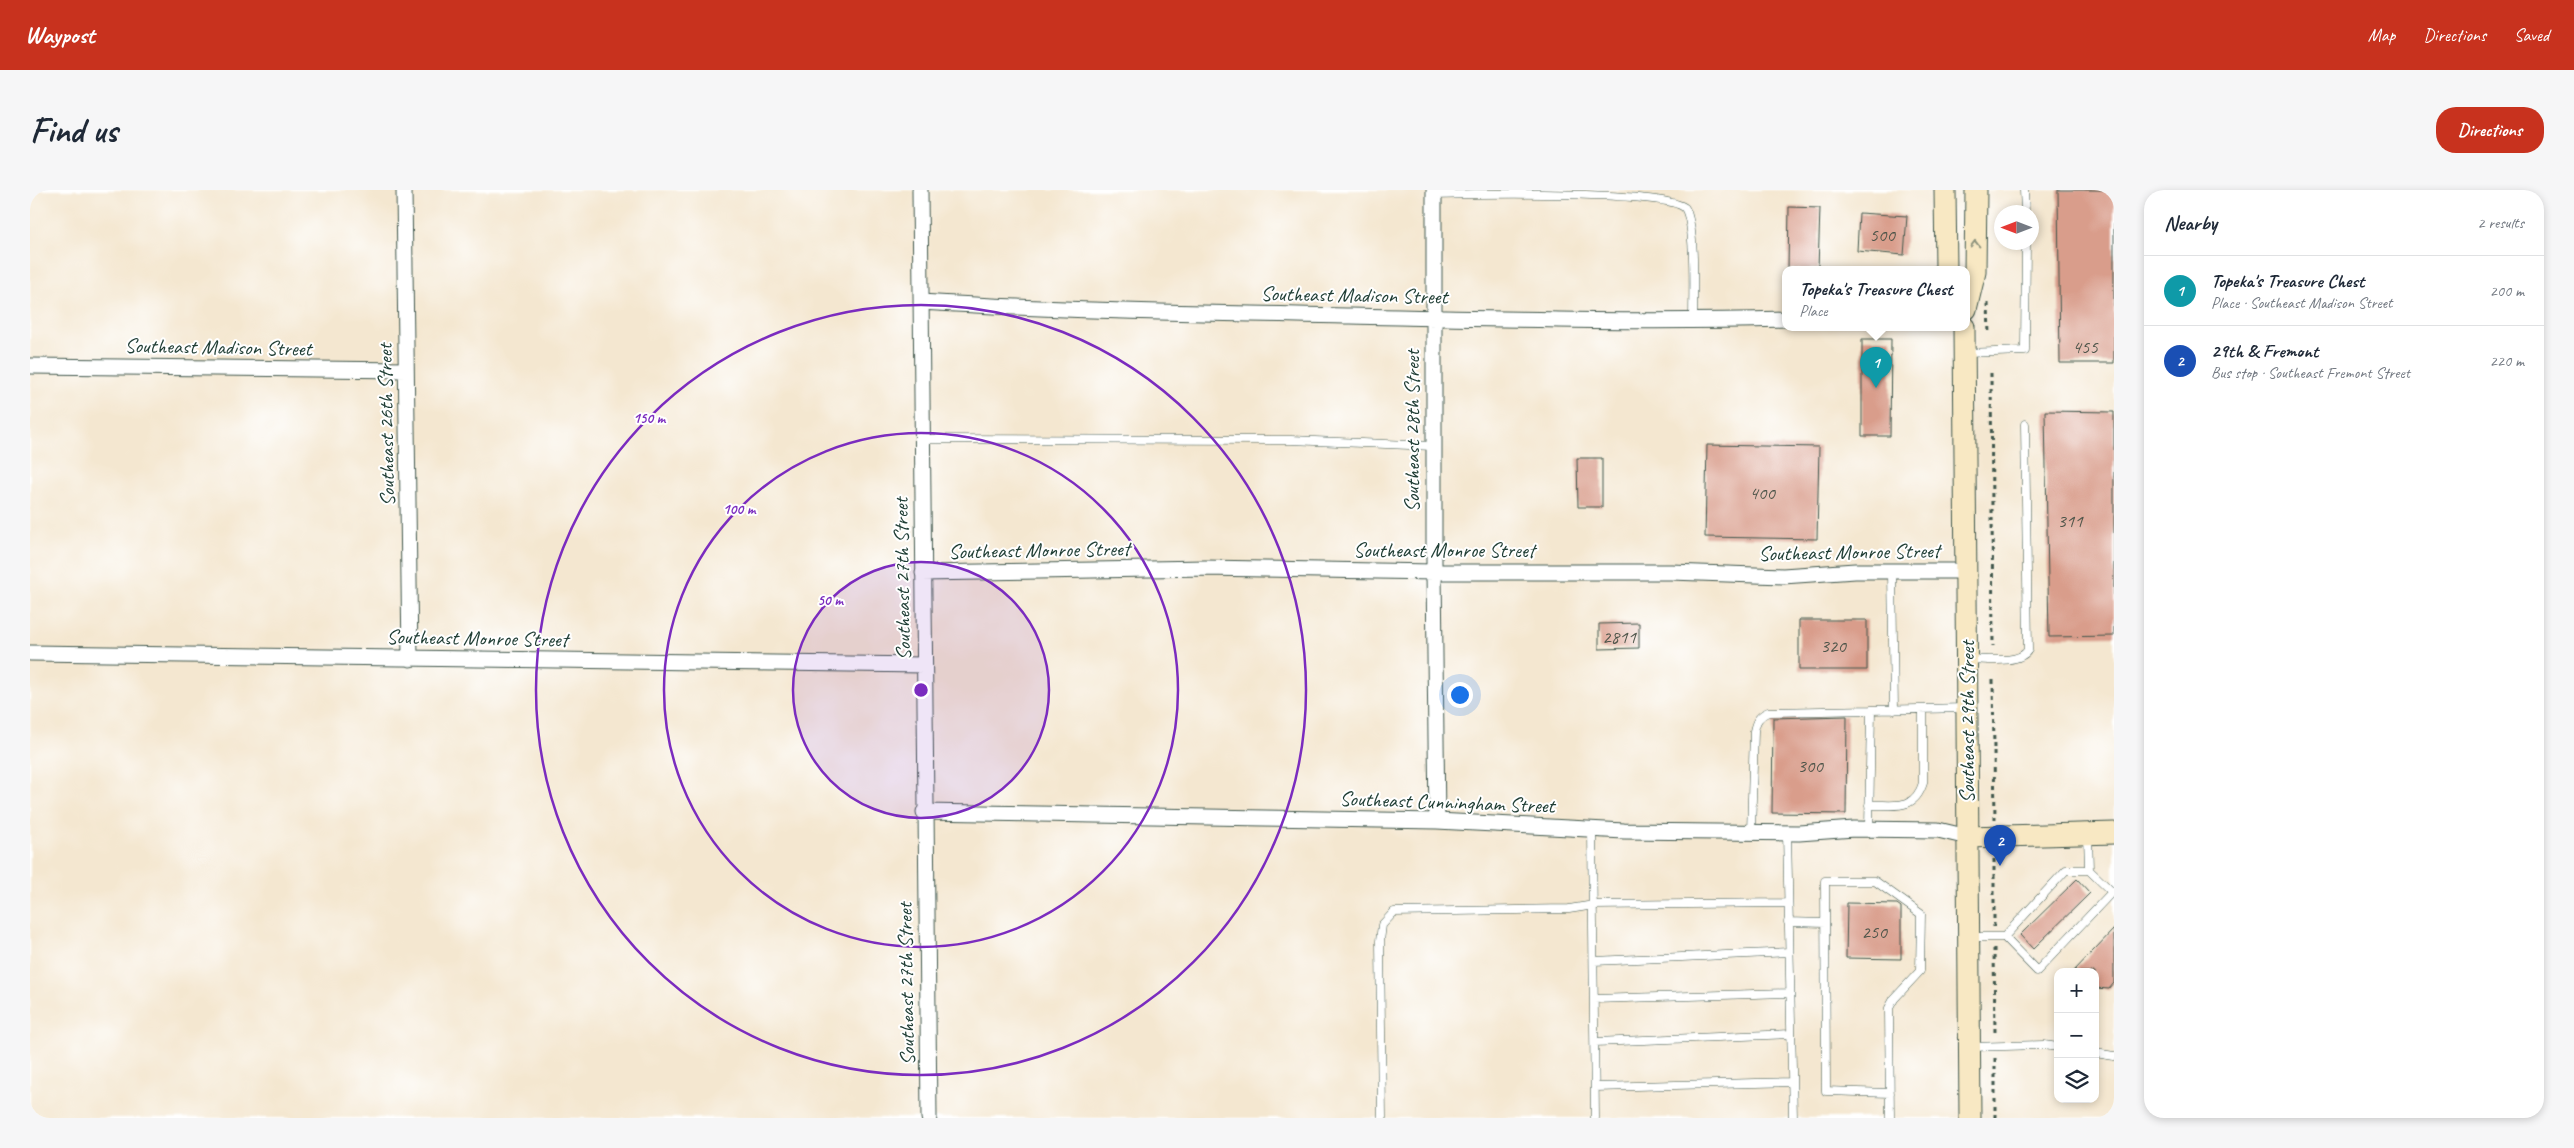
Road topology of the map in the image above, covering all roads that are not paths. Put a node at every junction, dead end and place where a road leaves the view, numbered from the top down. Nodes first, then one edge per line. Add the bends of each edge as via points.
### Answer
1 (404, 190) edge
2 (920, 190) edge
3 (1945, 190) edge
4 (1976, 190) edge
5 (2024, 190) edge
6 (1434, 193) edge
7 (2025, 205) edge
8 (2026, 250) edge
9 (1946, 266) edge
10 (1970, 293) edge
11 (921, 302) junction
12 (1433, 318) junction
13 (1782, 319) edge
14 (1693, 321) junction
15 (1964, 331) edge
16 (1964, 353) junction
17 (30, 366) edge
18 (406, 370) junction
19 (2025, 424) dead end
20 (922, 439) junction
21 (1433, 446) junction
22 (1892, 571) junction
23 (1965, 571) junction
24 (1434, 572) junction
25 (923, 573) junction
26 (30, 653) edge
27 (410, 659) junction
28 (1966, 659) junction
29 (924, 665) junction
30 (1966, 708) junction
31 (1922, 709) junction
32 (1871, 710) junction
33 (1894, 710) junction
34 (1869, 805) junction
35 (924, 812) junction
36 (1437, 821) junction
37 (1869, 829) junction
38 (1592, 830) junction
39 (1751, 832) junction
40 (1787, 833) junction
41 (2088, 833) junction
42 (2114, 833) edge
43 (1968, 837) junction
44 (2089, 870) junction
45 (1788, 903) junction
46 (1594, 905) junction
47 (1788, 922) junction
48 (1825, 923) junction
49 (1969, 937) junction
50 (2004, 937) junction
51 (1789, 952) junction
52 (1594, 961) junction
53 (1790, 993) junction
54 (1594, 999) junction
55 (1791, 1034) junction
56 (1595, 1042) junction
57 (1970, 1047) junction
58 (2054, 1047) edge
59 (2099, 1054) edge
60 (2114, 1056) edge
61 (1792, 1082) junction
62 (1595, 1087) junction
63 (1890, 1093) junction
64 (929, 1118) edge
65 (1382, 1118) edge
66 (1595, 1118) edge
67 (1793, 1118) edge
68 (1890, 1118) edge
69 (1970, 1118) edge

1 - 18 street, Southeast 26th Street
2 - 11 street, Southeast 27th Street
3 - 9 main road
10 -> 4 main road via 1975,272
5 - 7 lane
6 - 12 street, Southeast 28th Street
6 - 14 lane via 1595,192 1646,195 1680,204 1685,209 1691,236
8 - 16 lane via 2025,351
11 - 12 street, Southeast Madison Street via 1038,310
11 - 20 street, Southeast 27th Street
12 - 14 street, Southeast Madison Street
12 - 21 street, Southeast 28th Street
13 - 14 street, Southeast Madison Street
15 - 16 main road, Southeast 29th Street
16 - 23 main road, Southeast 29th Street
17 - 18 street, Southeast Madison Street
18 - 27 street, Southeast 26th Street
19 - 28 lane via 2028,650 2017,658
20 - 21 lane via 1292,440
20 - 25 street, Southeast 27th Street
21 - 24 street, Southeast 28th Street
22 - 23 street, Southeast Monroe Street
22 - 24 street, Southeast Monroe Street via 1783,576 1671,572
22 - 33 lane
23 - 28 main road, Southeast 29th Street
24 - 25 street, Southeast Monroe Street via 1205,568
24 - 36 street, Southeast 28th Street
25 - 29 street, Southeast 27th Street
26 - 27 street, Southeast Monroe Street
27 - 29 street, Southeast Monroe Street
28 - 30 main road, Southeast 29th Street
29 - 35 street, Southeast 27th Street
30 - 31 lane
30 - 43 main road, Southeast 29th Street
31 - 33 lane
31 - 34 lane via 1923,783 1919,795 1906,804
32 - 33 lane
32 - 34 lane
32 - 39 lane via 1768,712 1760,716 1754,731
34 - 37 lane
35 - 36 street, Southeast Cunningham Street
35 - 64 street, Southeast 27th Street
36 - 38 street, Southeast Cunningham Street
37 - 40 street, Southeast Cunningham Street
37 - 43 street, Southeast Cunningham Street via 1938,830
38 - 39 street, Southeast Cunningham Street
38 - 46 lane
39 - 40 street, Southeast Cunningham Street
40 - 45 lane
41 - 42 main road
41 - 43 main road
41 - 44 lane
43 - 49 main road, Southeast 29th Street
44 - 50 lane via 2066,870
44 - 50 lane via 2112,892 2037,971
45 - 46 lane
45 - 47 lane
46 - 52 lane
46 - 65 lane via 1569,909 1394,912 1382,925 1380,941
47 - 48 lane
47 - 51 lane
48 - 63 lane via 1826,1091
48 - 63 lane via 1825,880 1875,881 1921,914 1920,971 1889,1008
49 - 50 lane
49 - 57 main road, Southeast 29th Street
51 - 52 lane
51 - 53 lane
52 - 54 lane
53 - 54 lane
53 - 55 lane
54 - 56 lane
55 - 56 lane
55 - 61 lane
56 - 62 lane
57 - 58 lane
57 - 69 main road, Southeast 29th Street
59 - 60 lane
61 - 62 lane
61 - 67 lane
62 - 66 lane
63 - 68 lane

